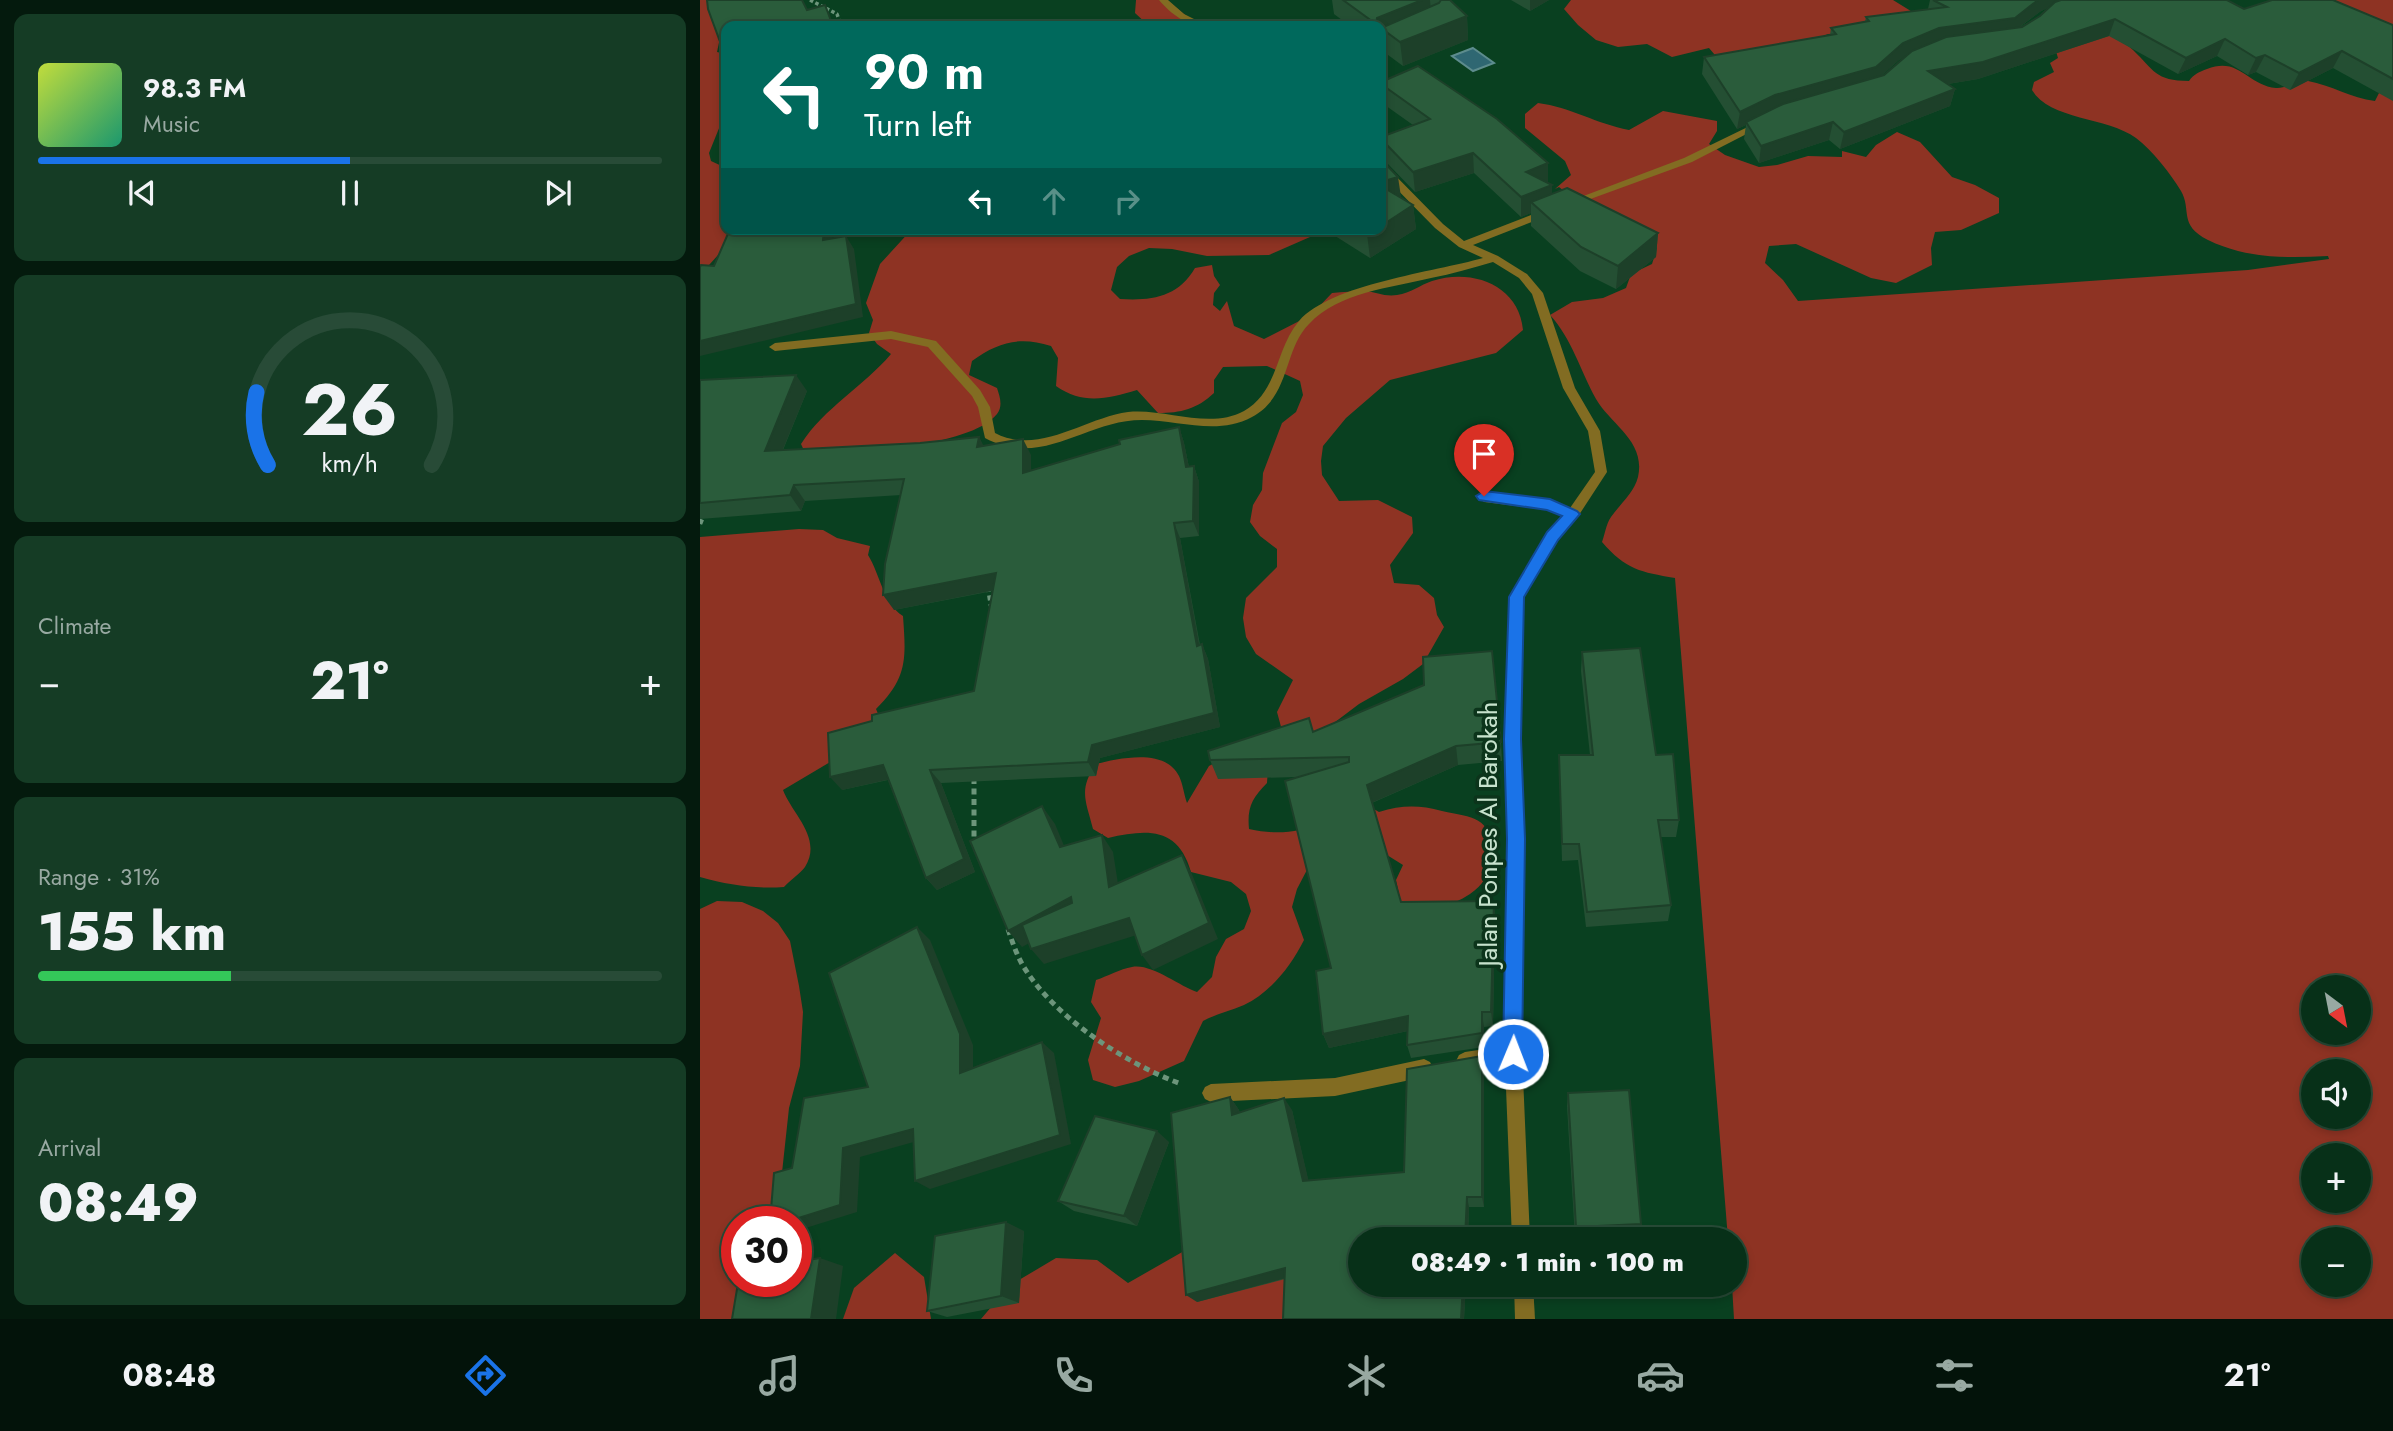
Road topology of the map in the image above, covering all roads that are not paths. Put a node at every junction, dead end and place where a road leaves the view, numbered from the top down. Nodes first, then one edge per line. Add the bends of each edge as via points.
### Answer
1 (1163, 0) edge
2 (1193, 21) edge
3 (1776, 117) edge
4 (1386, 172) edge
5 (1464, 245) junction
6 (1494, 258) junction
7 (775, 347) dead end
8 (1484, 496) dead end
9 (1572, 514) junction
10 (1513, 1054) junction
11 (1211, 1093) road end
12 (1520, 1227) edge
13 (1524, 1297) edge
14 (1525, 1319) edge

1 - 2 street
3 - 5 street via 1688,160
4 - 5 street, Jalan Ponpes Al Barokah
5 - 6 street, Jalan Ponpes Al Barokah
6 - 7 street via 1361,290 1337,301 1294,335 1282,370 1257,408 1214,423 1161,415 1128,416 1056,439 1011,446 989,435 984,407 976,393 932,344 891,335
6 - 9 street, Jalan Ponpes Al Barokah via 1523,276 1537,293 1569,388 1594,431 1601,472
8 - 9 street via 1550,505
9 - 10 street, Jalan Ponpes Al Barokah via 1552,536 1517,597
10 - 11 street via 1335,1087
10 - 12 street, Jalan Ponpes Al Barokah
13 - 14 street

